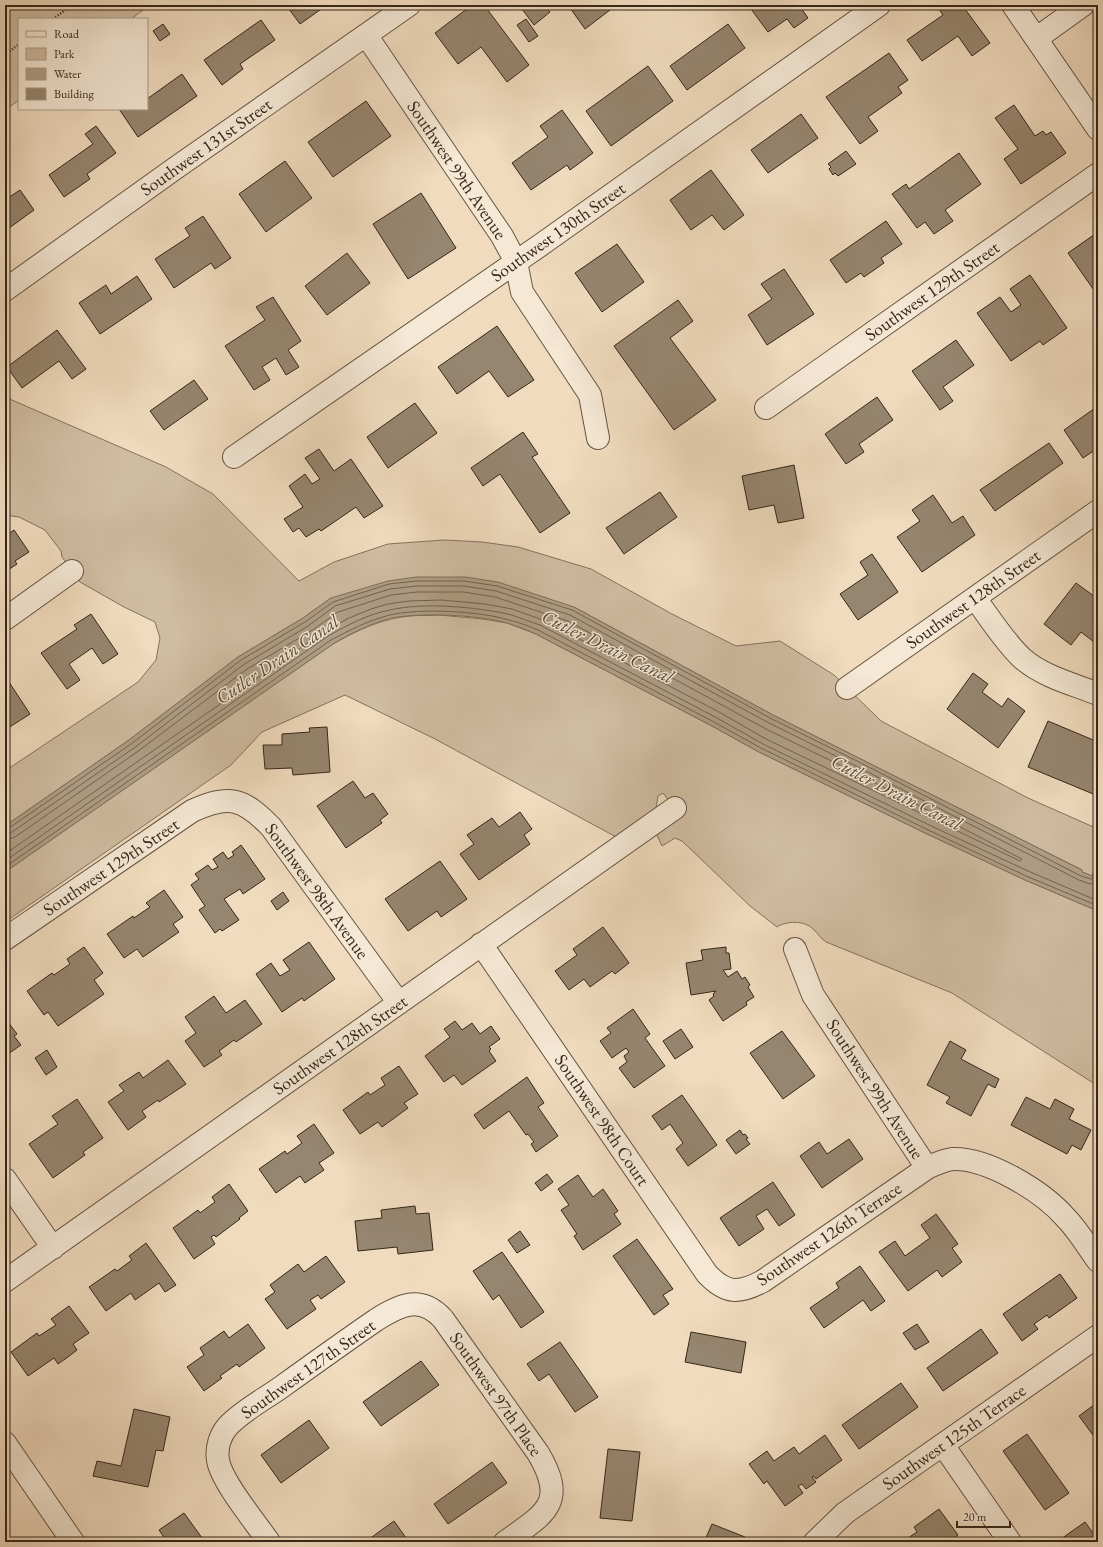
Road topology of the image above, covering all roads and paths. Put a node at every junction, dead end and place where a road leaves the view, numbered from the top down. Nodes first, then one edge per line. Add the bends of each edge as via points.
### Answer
1 (72, 5) edge
2 (409, 5) edge
3 (879, 5) edge
4 (1013, 5) edge
5 (1083, 5) edge
6 (54, 18) edge
7 (366, 35) junction
8 (1037, 38) junction
9 (18, 45) edge
10 (5, 56) edge
11 (1098, 129) edge
12 (1098, 174) edge
13 (516, 262) junction
14 (5, 290) edge
15 (766, 408) dead end
16 (598, 438) dead end
17 (234, 457) dead end
18 (1098, 511) edge
19 (72, 571) dead end
20 (975, 598) junction
21 (5, 619) edge
22 (847, 688) dead end
23 (1098, 694) edge
24 (219, 801) joint
25 (675, 808) dead end
26 (5, 939) edge
27 (481, 944) junction
28 (795, 949) dead end
29 (399, 1003) junction
30 (927, 1168) junction
31 (5, 1179) edge
32 (53, 1248) junction
33 (1098, 1261) edge
34 (5, 1281) edge
35 (729, 1289) joint
36 (422, 1304) joint
37 (1098, 1336) edge
38 (5, 1443) edge
39 (943, 1445) junction
40 (73, 1542) edge
41 (269, 1542) edge
42 (505, 1542) edge
43 (815, 1542) edge
44 (1010, 1542) edge

1 - 6 path
2 - 7 street, Southwest 131st Street
3 - 13 street, Southwest 130th Street
4 - 8 street
5 - 8 street
7 - 13 street, Southwest 99th Avenue via 494,223
7 - 14 street, Southwest 131st Street
8 - 11 street
9 - 10 path
12 - 15 street, Southwest 129th Street
13 - 16 street, Southwest 99th Avenue via 522,292 590,395
13 - 17 street, Southwest 130th Street
18 - 20 street, Southwest 128th Street
19 - 21 street
20 - 22 street, Southwest 128th Street
20 - 23 street via 1021,658 1055,678
24 - 26 street, Southwest 129th Street via 192,811
24 - 29 street, Southwest 98th Avenue via 248,806 271,827
25 - 27 street, Southwest 128th Street
27 - 29 street, Southwest 128th Street
27 - 35 street, Southwest 98th Court via 707,1274
28 - 30 street, Southwest 99th Avenue via 812,995
29 - 32 street, Southwest 128th Street
30 - 33 street, Southwest 99th Avenue via 951,1159 966,1161 992,1169 1026,1185 1065,1216
30 - 35 street, Southwest 126th Terrace via 763,1281 743,1290
31 - 32 street
32 - 34 street, Southwest 128th Street
36 - 41 street, Southwest 127th Street via 387,1313 250,1409 224,1432 217,1458 220,1467 226,1480
36 - 42 street, Southwest 97th Place via 443,1319 538,1453 551,1479 552,1496 541,1516
37 - 39 street, Southwest 125th Terrace
38 - 40 street
39 - 43 street, Southwest 125th Terrace via 845,1513
39 - 44 street

